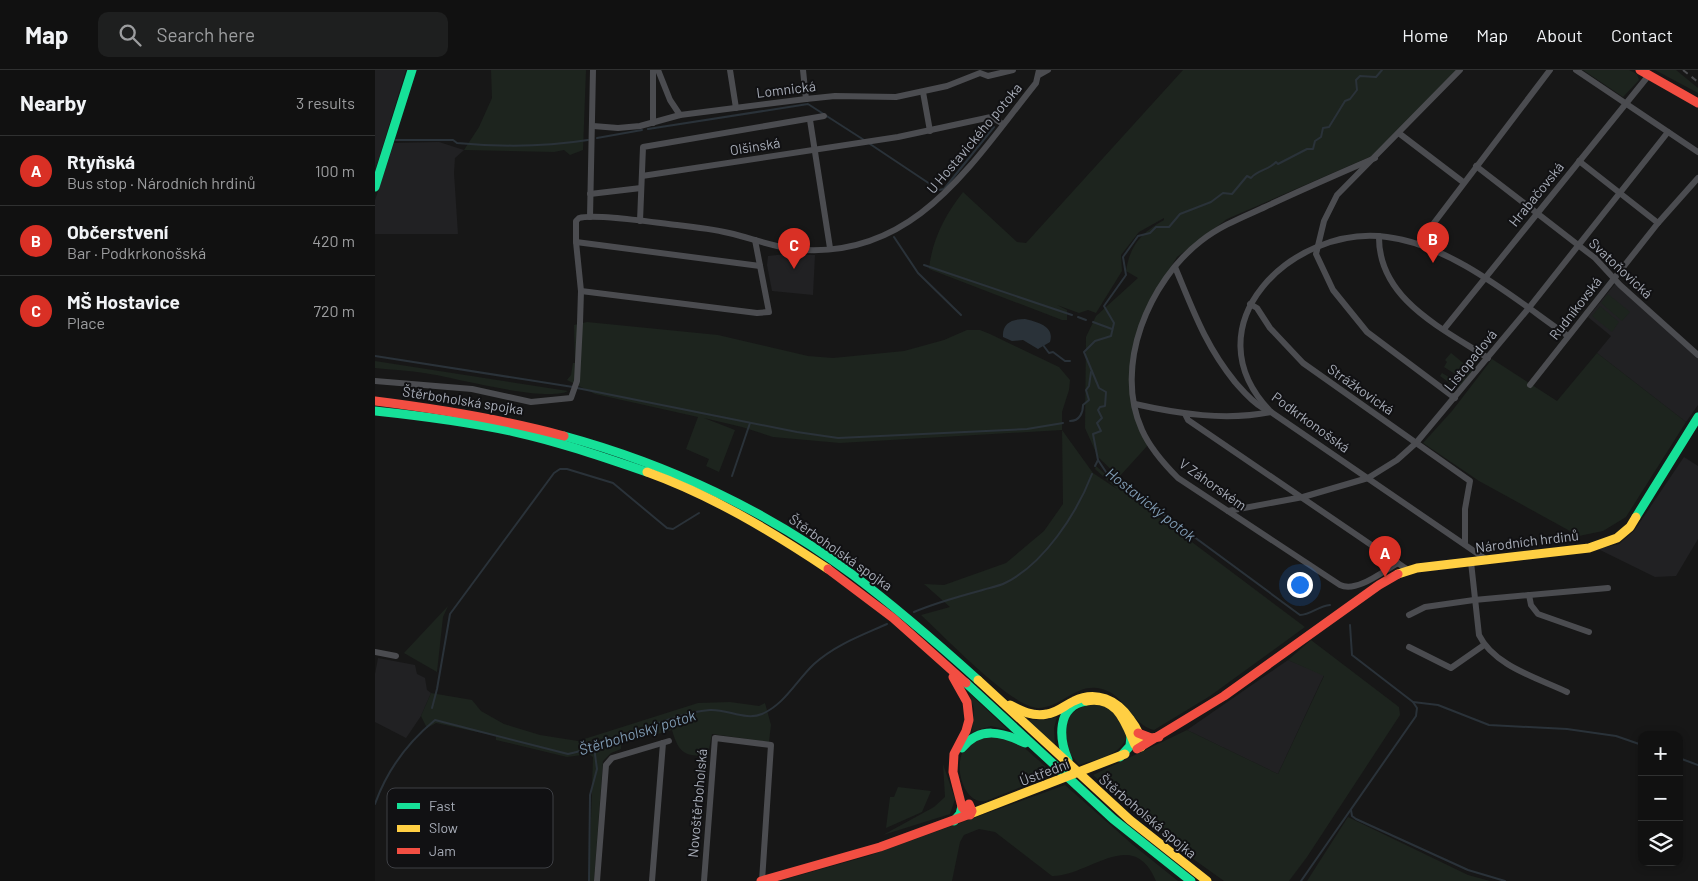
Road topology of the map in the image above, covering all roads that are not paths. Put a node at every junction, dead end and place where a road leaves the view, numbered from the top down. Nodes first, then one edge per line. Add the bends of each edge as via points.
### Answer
1 (413, 70) edge
2 (593, 70) edge
3 (653, 70) edge
4 (658, 70) edge
5 (729, 70) edge
6 (803, 70) edge
7 (1013, 70) edge
8 (1048, 70) edge
9 (1461, 70) edge
10 (1550, 70) edge
11 (1576, 70) edge
12 (980, 71) edge
13 (1644, 72) edge
14 (1039, 73) edge
15 (923, 92) junction
16 (806, 99) junction
17 (1698, 102) edge
18 (1626, 104) junction
19 (736, 108) junction
20 (680, 115) junction
21 (824, 116) dead end
22 (810, 120) junction
23 (653, 123) junction
24 (1003, 124) junction
25 (593, 126) junction
26 (930, 131) junction
27 (1668, 132) junction
28 (1400, 134) junction
29 (815, 149) junction
30 (1698, 152) edge
31 (1375, 158) junction
32 (1579, 161) junction
33 (1476, 166) junction
34 (642, 176) junction
35 (1698, 178) edge
36 (1463, 182) junction
37 (375, 187) edge
38 (641, 188) junction
39 (1620, 193) junction
40 (590, 194) junction
41 (1536, 213) junction
42 (590, 217) junction
43 (641, 221) junction
44 (1658, 223) junction
45 (1379, 236) junction
46 (755, 240) junction
47 (576, 242) junction
48 (1418, 244) junction
49 (1318, 245) junction
50 (1579, 245) junction
51 (830, 248) junction
52 (760, 266) junction
53 (1175, 267) junction
54 (1484, 278) junction
55 (1614, 279) junction
56 (581, 291) junction
57 (1250, 304) junction
58 (1528, 309) junction
59 (1444, 329) junction
60 (1568, 336) junction
61 (1698, 355) edge
62 (1488, 358) junction
63 (375, 382) edge
64 (1530, 385) dead end
65 (1455, 398) junction
66 (375, 401) edge
67 (1135, 404) junction
68 (375, 410) edge
69 (1271, 412) junction
70 (1185, 414) junction
71 (1698, 417) edge
72 (1416, 443) junction
73 (1368, 478) junction
74 (1303, 498) junction
75 (1227, 511) junction
76 (1465, 544) junction
77 (1487, 560) junction
78 (1471, 562) junction
79 (1398, 563) junction
80 (1408, 570) junction
81 (1608, 588) dead end
82 (1529, 595) junction
83 (1474, 600) junction
84 (1409, 615) dead end
85 (1311, 632) joint
86 (1589, 632) dead end
87 (1485, 645) junction
88 (1409, 647) dead end
89 (375, 652) edge
90 (396, 656) dead end
91 (939, 658) junction
92 (989, 691) junction
93 (1567, 692) dead end
94 (1135, 735) junction
95 (1159, 737) junction
96 (1141, 747) junction
97 (1044, 755) junction
98 (1120, 757) junction
99 (1085, 781) junction
100 (965, 805) junction
101 (982, 810) junction
102 (970, 815) junction
103 (954, 821) junction
104 (597, 881) edge
105 (652, 881) edge
106 (704, 881) edge
107 (761, 881) edge
108 (1191, 881) edge
109 (1207, 881) edge

1 - 37 main road
2 - 25 street
3 - 23 street
4 - 20 street
5 - 19 street
6 - 16 street
7 - 12 street, Lomnická via 988,76
8 - 14 street, U Hostavického potoka
9 - 28 street, V Záhorském
10 - 33 street
11 - 18 street
12 - 15 street, Lomnická via 947,86
13 - 17 main road
13 - 18 street, Hrabačovská
14 - 24 street, U Hostavického potoka via 1036,83
15 - 16 street, Lomnická via 896,97
15 - 26 street
16 - 19 street, Lomnická
18 - 27 street
18 - 32 street, Hrabačovská
19 - 20 street, Lomnická
20 - 23 street, Lomnická
21 - 22 street
22 - 29 street
22 - 34 street via 643,148
23 - 25 street, Lomnická via 618,128
24 - 26 street, Olšinská via 991,117
24 - 51 street, U Hostavického potoka via 944,196 923,214 874,239
25 - 40 street
26 - 29 street, Olšinská
27 - 30 street
27 - 39 street, Listopadová
28 - 31 street, V Záhorském
28 - 36 street
29 - 34 street, Olšinská
29 - 51 street
31 - 49 street, V Záhorském via 1333,201
31 - 53 street, V Záhorském via 1226,226 1202,240
32 - 39 street
32 - 41 street, Hrabačovská
33 - 36 street
33 - 41 street, Svatoňovická
34 - 38 street
35 - 44 street, Rudníkovská
36 - 48 street
38 - 40 street
38 - 43 street
39 - 44 street
39 - 50 street, Listopadová
40 - 42 street
41 - 50 street, Svatoňovická
41 - 54 street, Hrabačovská
42 - 43 street, U Hostavického potoka
42 - 47 street, U Hostavického potoka via 576,221
43 - 46 street, U Hostavického potoka via 700,228
44 - 55 street, Rudníkovská
45 - 48 street, Podkrkonošská
45 - 49 street, Podkrkonošská via 1341,239
45 - 59 street via 1379,249 1387,275 1398,293 1418,312
46 - 51 street, U Hostavického potoka via 792,248
46 - 52 street
47 - 52 street
47 - 56 street
48 - 54 street, Podkrkonošská
49 - 57 street, Podkrkonošská via 1279,272
49 - 65 street via 1316,254 1326,277 1355,319 1381,344
50 - 55 street, Svatoňovická
50 - 58 street, Listopadová
52 - 56 street via 769,312
53 - 67 street, V Záhorském via 1157,292 1139,333 1131,373
53 - 69 street via 1197,324 1221,364 1261,407
54 - 58 street, Podkrkonošská
54 - 59 street, Hrabačovská
55 - 60 street, Rudníkovská
55 - 61 street, Svatoňovická
56 - 63 street via 576,388 568,399 531,402 472,389
57 - 69 street, Podkrkonošská via 1240,330 1241,358 1250,386
57 - 72 street, Strážkovická via 1257,308 1270,328 1303,363
58 - 60 street, Podkrkonošská
58 - 62 street, Listopadová
59 - 62 street
60 - 64 street, Rudníkovská
62 - 65 street, Listopadová
65 - 72 street, Listopadová
66 - 92 main road, Štěrboholská spojka via 450,409 536,426 623,452 702,485 777,524 844,568 912,622
67 - 70 street
67 - 75 street, V Záhorském via 1142,430 1159,457 1178,478
68 - 91 main road, Štěrboholská spojka via 462,420 525,433 609,458 689,490 766,529 817,561 876,604
69 - 70 street via 1226,416
69 - 73 street, Podkrkonošská
70 - 74 street via 1188,420
71 - 77 main road, Národních hrdinů via 1631,527 1621,537 1589,548
72 - 73 street, Listopadová via 1397,460
72 - 76 street, Strážkovická via 1469,481
73 - 74 street, Listopadová
73 - 76 street, Podkrkonošská
74 - 75 street, Listopadová
74 - 79 street
75 - 79 street, V Záhorském via 1345,588 1357,586
76 - 77 street, Podkrkonošská
77 - 78 main road, Národních hrdinů
78 - 80 main road, Národních hrdinů
78 - 83 street
79 - 80 street
80 - 85 main road, Národních hrdinů via 1379,584
81 - 82 street
82 - 83 street
82 - 86 street via 1538,614
83 - 84 street via 1425,607
83 - 87 street via 1479,635
85 - 95 main road, Ústřední via 1224,696
87 - 88 street via 1451,668
87 - 93 street via 1506,663
89 - 90 street
91 - 97 main road, Štěrboholská spojka
91 - 100 main road via 959,686 969,709 967,729 952,763 953,777
92 - 94 main road via 1019,710 1037,715 1057,712 1083,697 1102,697 1122,708
92 - 99 main road, Štěrboholská spojka
94 - 95 main road
94 - 96 main road via 1135,745
94 - 98 main road
94 - 99 main road via 1123,716 1108,703 1087,700 1070,709 1060,725 1060,743 1069,762
95 - 96 main road, Ústřední
96 - 98 main road, Ústřední
97 - 100 main road via 1003,734 989,732 973,737 962,746 956,767
97 - 108 main road, Štěrboholská spojka via 1127,831
98 - 101 main road, Ústřední
99 - 109 main road, Štěrboholská spojka via 1151,839
100 - 101 main road
100 - 102 main road via 972,811
100 - 103 main road
101 - 102 main road, Ústřední
102 - 103 main road, Ústřední
103 - 107 main road, Ústřední via 879,847
104 - 105 street via 607,765 612,758 666,742
106 - 107 street, Novoštěrboholská via 715,738 771,745

